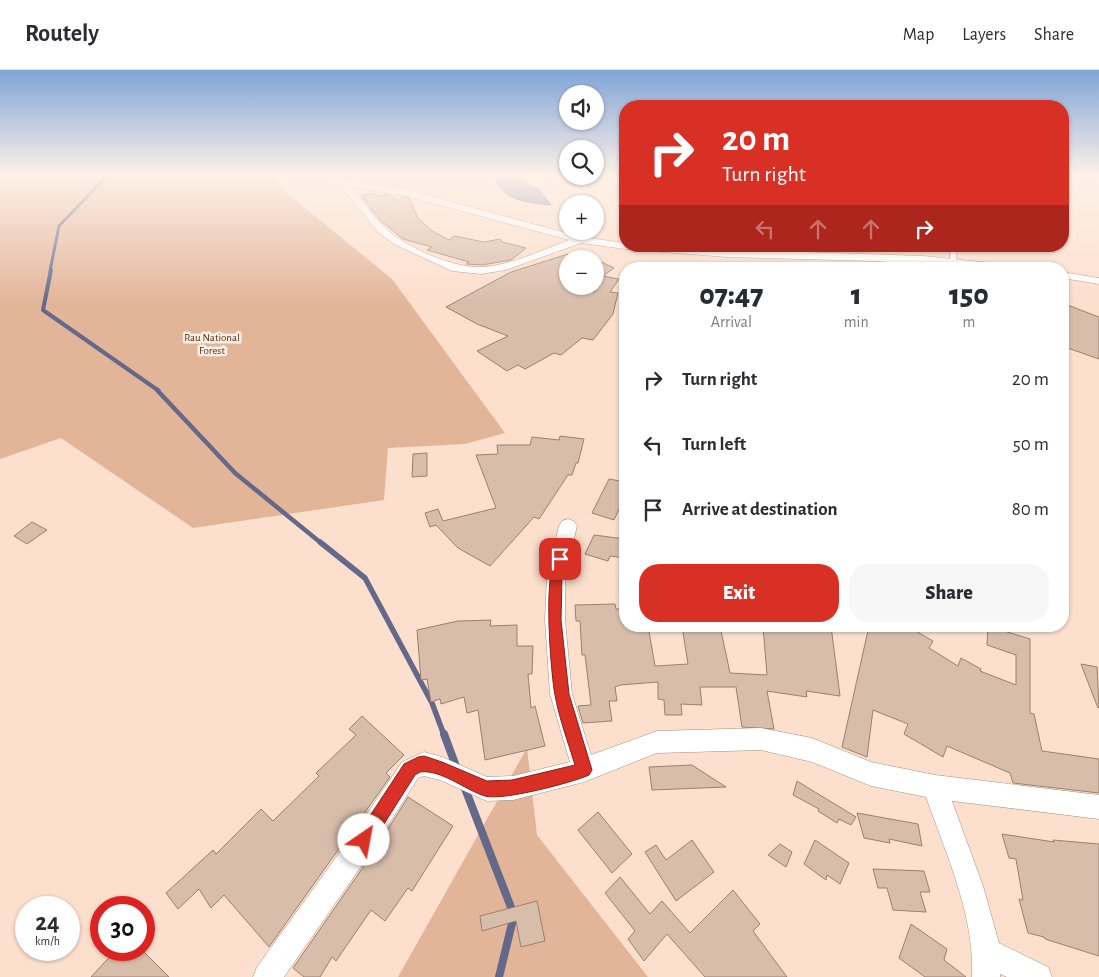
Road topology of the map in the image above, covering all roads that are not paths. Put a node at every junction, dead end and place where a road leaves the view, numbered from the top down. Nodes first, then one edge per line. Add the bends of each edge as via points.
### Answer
1 (372, 218) edge
2 (501, 218) edge
3 (559, 234) edge
4 (580, 240) joint
5 (619, 245) edge
6 (680, 252) edge
7 (954, 252) edge
8 (953, 260) junction
9 (968, 262) edge
10 (1069, 277) edge
11 (1099, 282) edge
12 (568, 526) dead end
13 (584, 770) junction
14 (935, 787) junction
15 (1099, 808) edge
16 (987, 965) edge
17 (268, 977) edge
18 (1038, 977) edge

1 - 4 street via 398,242 452,268 481,271 506,267
2 - 3 street
4 - 5 street
6 - 8 street
7 - 8 lane
8 - 9 street
10 - 11 street
12 - 13 street via 556,575 555,620 562,694
13 - 14 street via 657,742 761,739 812,750 871,774
13 - 17 street via 512,788 487,789 424,764 410,770
14 - 15 street
14 - 16 street via 970,886
16 - 18 street

